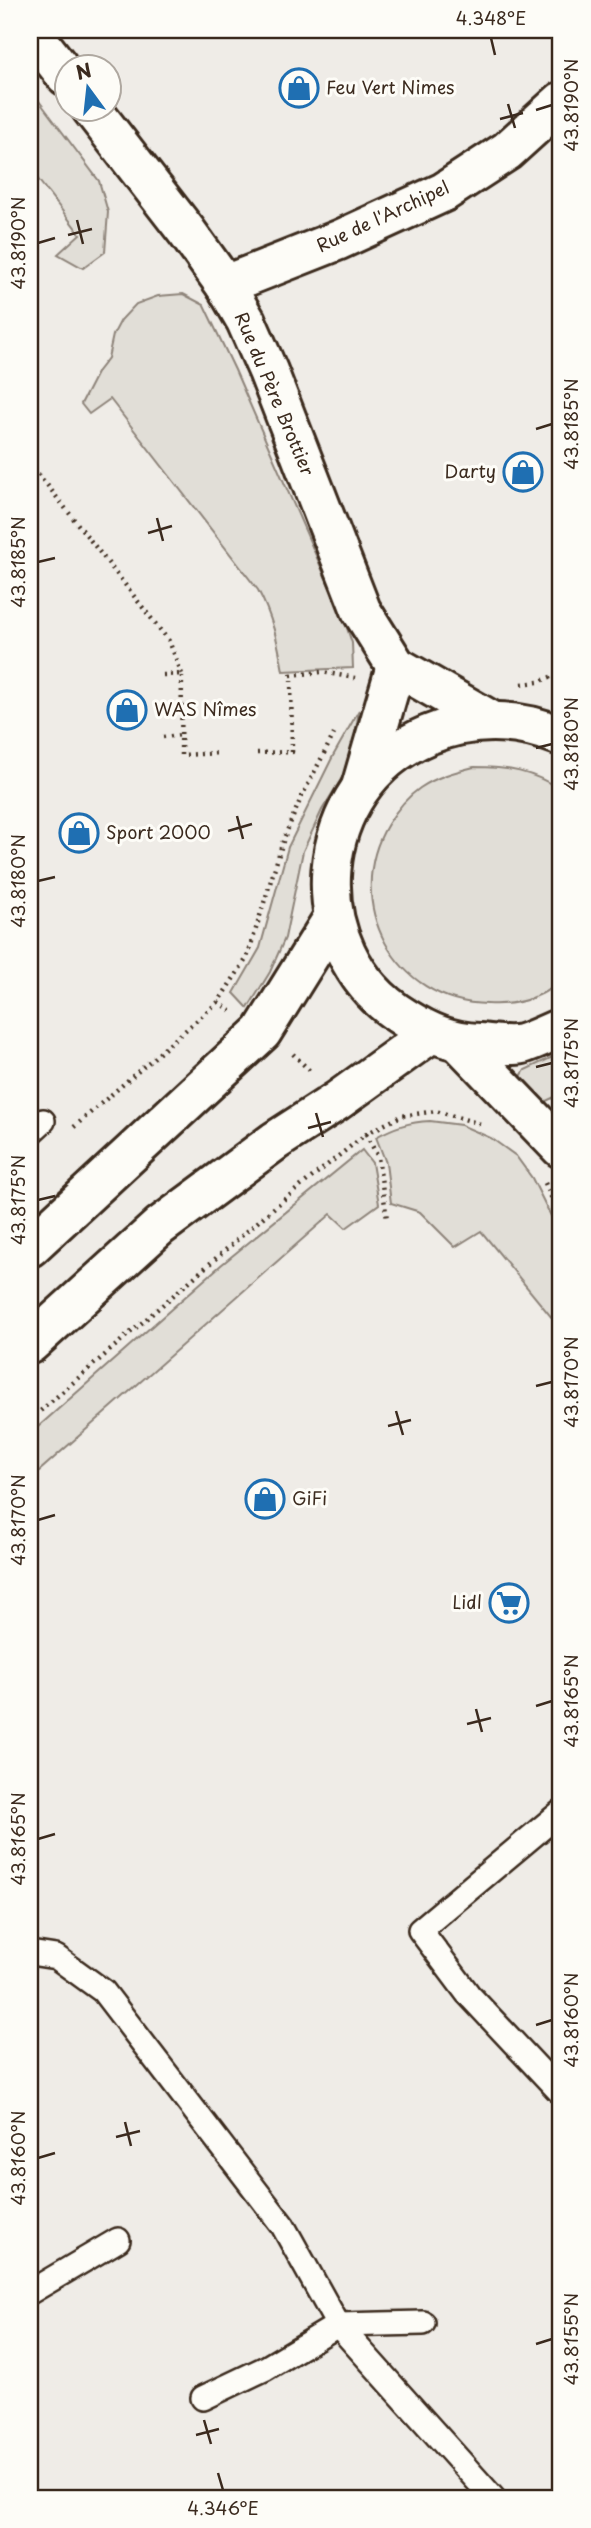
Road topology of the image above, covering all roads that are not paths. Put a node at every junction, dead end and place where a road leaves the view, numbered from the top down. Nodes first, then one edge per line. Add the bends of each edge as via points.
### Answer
1 (30, 30) edge
2 (52, 58) edge
3 (561, 102) edge
4 (102, 122) edge
5 (225, 285) junction
6 (396, 666) junction
7 (490, 720) junction
8 (554, 728) edge
9 (361, 787) junction
10 (333, 918) junction
11 (561, 1028) edge
12 (445, 1038) junction
13 (561, 1148) edge
14 (30, 1247) edge
15 (30, 1344) edge
16 (561, 1812) edge
17 (30, 1953) edge
18 (561, 2093) edge
19 (118, 2240) dead end
20 (30, 2291) edge
21 (424, 2323) dead end
22 (338, 2325) junction
23 (203, 2399) dead end
24 (493, 2498) edge

1 - 2 main road
3 - 5 main road, Rue de l'Archipel via 507,151 444,192
4 - 5 main road, Rue du Père Brottier
5 - 6 main road, Rue du Père Brottier via 268,371 361,610
6 - 7 main road, Rue du Père Brottier
6 - 9 main road
7 - 8 main road
7 - 9 main road via 450,726 413,741 385,761
9 - 10 main road via 339,828 330,872
10 - 12 main road via 352,967 385,1006
10 - 14 main road via 262,1032
11 - 12 main road via 516,1045
12 - 13 main road
12 - 15 main road via 275,1141 160,1226
16 - 18 lane via 420,1930 468,1994
17 - 22 lane via 56,1957 103,1991 283,2227
19 - 20 lane
21 - 22 lane
22 - 23 lane
22 - 24 lane

